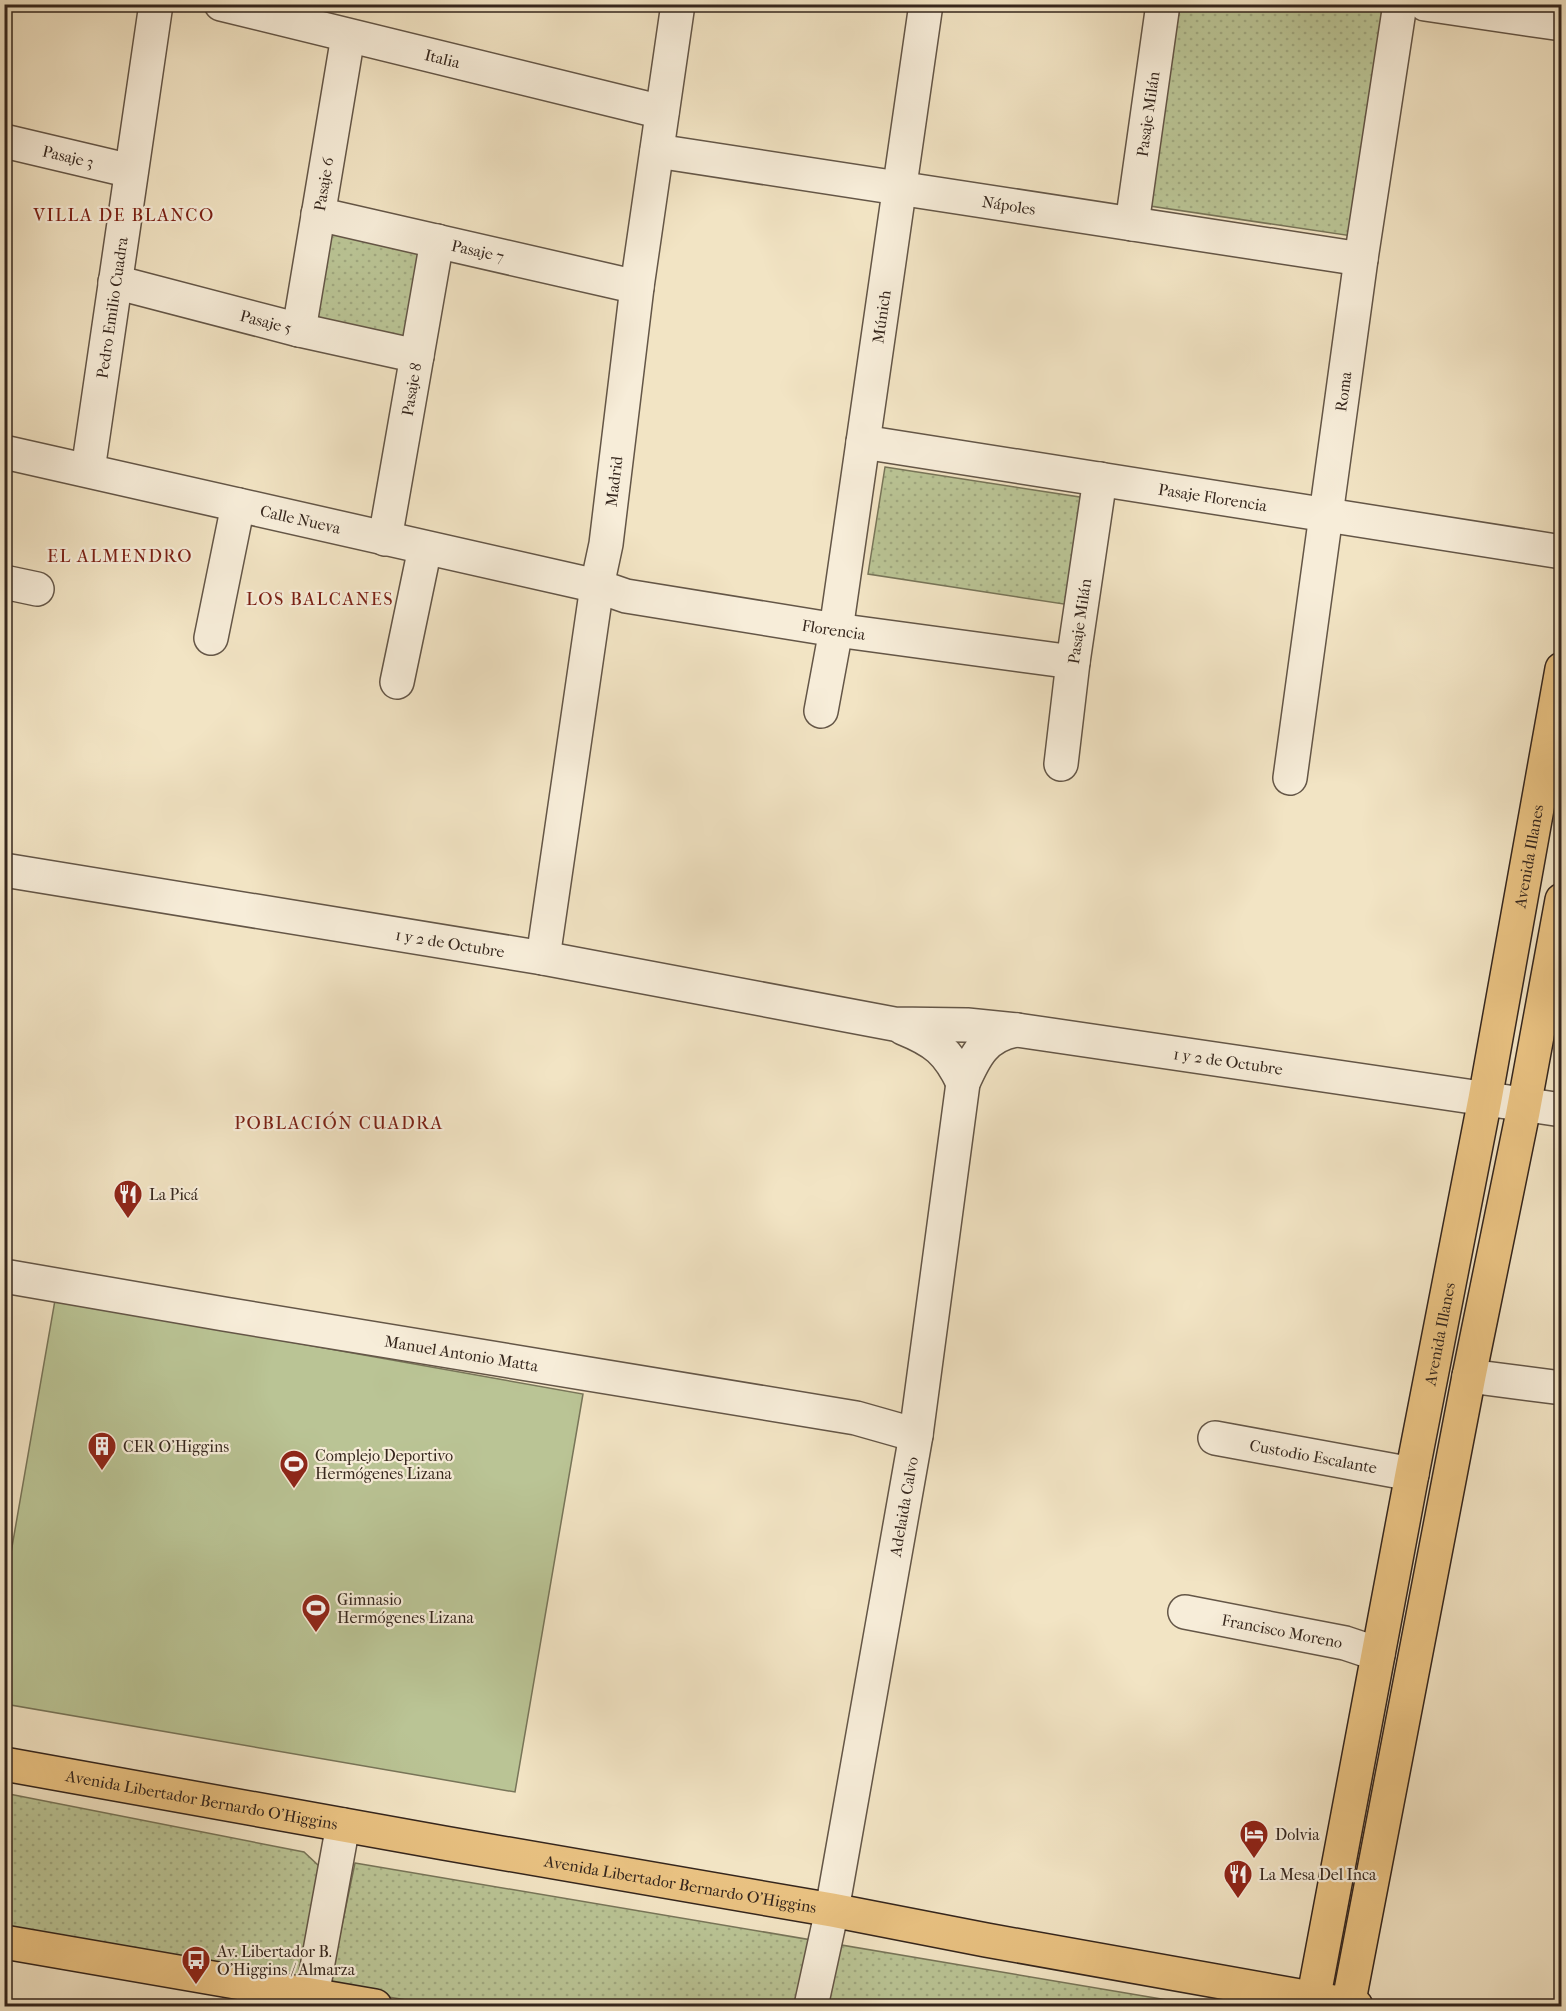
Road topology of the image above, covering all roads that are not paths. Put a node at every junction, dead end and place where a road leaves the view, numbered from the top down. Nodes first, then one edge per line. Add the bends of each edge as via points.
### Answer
1 (156, 4) edge
2 (222, 4) edge
3 (678, 4) edge
4 (926, 4) edge
5 (1163, 4) edge
6 (1400, 4) edge
7 (1425, 4) edge
8 (1562, 24) edge
9 (348, 36) junction
10 (662, 112) junction
11 (4, 141) edge
12 (657, 151) junction
13 (131, 171) junction
14 (900, 188) junction
15 (318, 214) junction
16 (1132, 224) junction
17 (437, 241) junction
18 (1361, 259) junction
19 (115, 282) junction
20 (637, 287) junction
21 (299, 330) junction
22 (417, 356) junction
23 (863, 442) junction
24 (4, 452) edge
25 (88, 470) junction
26 (1100, 479) junction
27 (238, 505) junction
28 (1325, 515) junction
29 (385, 539) junction
30 (425, 548) junction
31 (1562, 552) edge
32 (4, 582) edge
33 (597, 586) junction
34 (37, 590) dead end
35 (836, 630) junction
36 (211, 638) dead end
37 (1073, 662) junction
38 (1562, 669) edge
39 (397, 682) dead end
40 (821, 711) dead end
41 (1061, 764) dead end
42 (1290, 778) dead end
43 (4, 870) edge
44 (1562, 900) edge
45 (543, 958) junction
46 (894, 1024) junction
47 (1017, 1029) junction
48 (963, 1083) junction
49 (1485, 1099) junction
50 (1524, 1105) junction
51 (1562, 1110) edge
52 (4, 1276) edge
53 (1469, 1376) junction
54 (1562, 1388) edge
55 (916, 1435) junction
56 (1215, 1438) dead end
57 (1412, 1474) junction
58 (1185, 1612) dead end
59 (1378, 1654) junction
60 (4, 1764) edge
61 (343, 1825) junction
62 (832, 1910) junction
63 (4, 1942) edge
64 (311, 2001) edge
65 (1313, 2003) edge
66 (1350, 2006) edge
67 (375, 2007) edge
68 (811, 2007) edge

1 - 13 street, Pedro Emilio Cuadra
2 - 9 street, Italia
3 - 10 street, Madrid
4 - 14 street, Múnich
5 - 16 street, Pasaje Milán
6 - 18 street, Roma
7 - 8 street
9 - 10 street, Italia
9 - 15 street, Pasaje 6
10 - 12 street, Madrid
11 - 13 street, Pasaje 3
12 - 14 street, Nápoles
12 - 20 street, Madrid
13 - 19 street, Pedro Emilio Cuadra
14 - 16 street, Nápoles
14 - 23 street, Múnich
15 - 17 street, Pasaje 7
15 - 21 street, Pasaje 6
16 - 18 street, Nápoles
17 - 20 street, Pasaje 7
17 - 22 street, Pasaje 8
18 - 28 street, Roma
19 - 21 street, Pasaje 5
19 - 25 street, Pedro Emilio Cuadra
20 - 33 street, Madrid via 606,544
21 - 22 street, Pasaje 5
22 - 29 street, Pasaje 8
23 - 26 street, Pasaje Florencia
23 - 35 street, Múnich
24 - 25 street, Calle Nueva
25 - 27 street, Calle Nueva
26 - 28 street, Pasaje Florencia
26 - 37 street, Pasaje Milán
27 - 29 street, Calle Nueva
27 - 36 street
28 - 31 street, Pasaje Florencia
28 - 42 street, Roma
29 - 30 street, Calle Nueva
30 - 33 street, Calle Nueva
30 - 39 street
32 - 34 street
33 - 35 street, Florencia via 626,596
33 - 45 street, Madrid
35 - 37 street, Florencia
35 - 40 street, Múnich
37 - 41 street, Pasaje Milán
38 - 49 main road, Avenida Illanes
43 - 45 street, 1 y 2 de Octubre
44 - 50 main road
45 - 46 street, 1 y 2 de Octubre
46 - 47 street, 1 y 2 de Octubre
46 - 48 street, 1 y 2 de Octubre via 940,1048
47 - 48 street, Adelaida Calvo via 993,1037 974,1059
47 - 49 street, 1 y 2 de Octubre
48 - 55 street, Adelaida Calvo
49 - 50 street, 1 y 2 de Octubre
49 - 57 main road, Avenida Illanes
50 - 51 street, 1 y 2 de Octubre
50 - 53 main road
52 - 55 street, Manuel Antonio Matta via 856,1419
53 - 54 street
53 - 66 main road
55 - 62 street, Adelaida Calvo
56 - 57 street, Custodio Escalante
57 - 59 main road, Avenida Illanes
58 - 59 street, Francisco Moreno via 1345,1643
59 - 65 main road, Avenida Illanes
60 - 61 main road, Avenida Libertador Bernardo O'Higgins
61 - 62 main road, Avenida Libertador Bernardo O'Higgins
61 - 64 street
62 - 65 main road, Avenida Libertador Bernardo O'Higgins
62 - 68 street, Adelaida Calvo
63 - 64 main road
64 - 67 main road
65 - 66 main road, Avenida Libertador Bernardo O'Higgins

